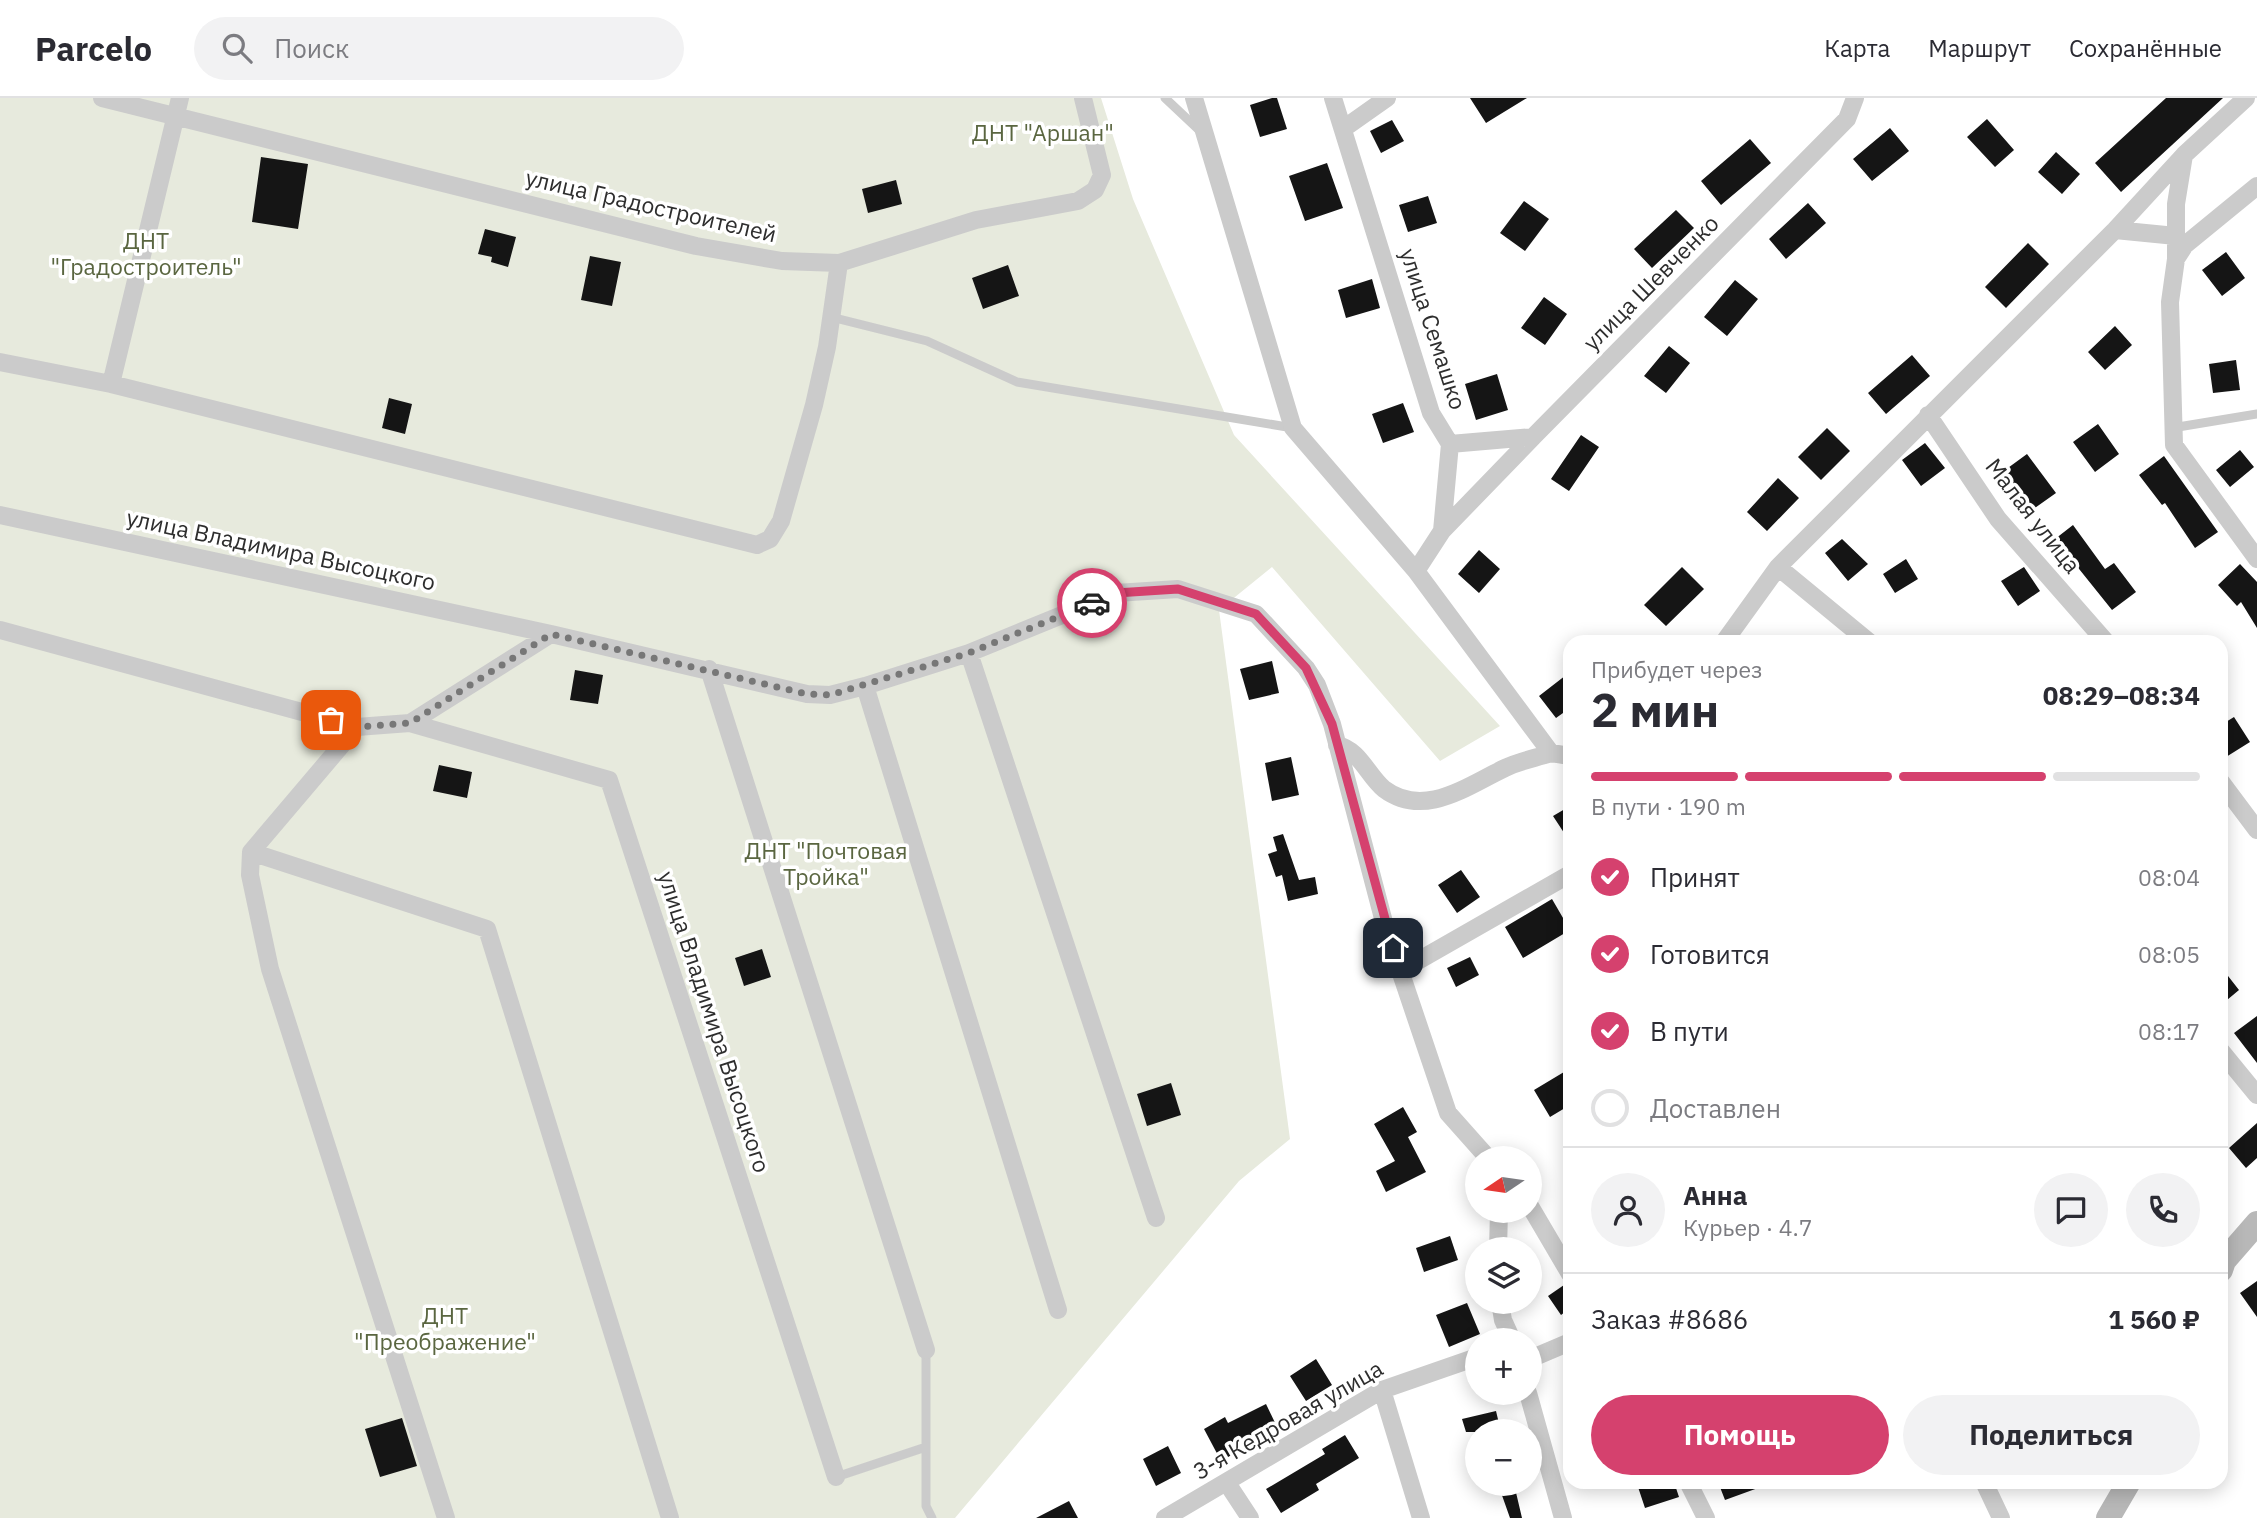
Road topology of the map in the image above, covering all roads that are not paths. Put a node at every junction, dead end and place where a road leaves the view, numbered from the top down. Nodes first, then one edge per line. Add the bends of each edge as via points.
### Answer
1 (102, 98) edge
2 (1083, 98) edge
3 (1165, 98) edge
4 (1194, 98) edge
5 (1333, 98) edge
6 (1387, 98) edge
7 (1855, 98) edge
8 (2246, 98) edge
9 (178, 107) edge
10 (1343, 129) junction
11 (1205, 135) junction
12 (2184, 155) junction
13 (2257, 186) edge
14 (2115, 230) junction
15 (2176, 236) junction
16 (2176, 259) junction
17 (839, 263) junction
18 (831, 317) junction
19 (0, 362) edge
20 (111, 384) junction
21 (2257, 414) edge
22 (1928, 415) junction
23 (1293, 428) junction
24 (2171, 429) junction
25 (1533, 437) junction
26 (1450, 444) junction
27 (0, 515) edge
28 (1442, 531) junction
29 (2257, 559) edge
30 (1778, 567) junction
31 (1416, 571) junction
32 (0, 630) edge
33 (551, 634) junction
34 (1729, 635) edge
35 (1861, 635) edge
36 (2100, 635) edge
37 (969, 653) junction
38 (709, 669) junction
39 (865, 686) junction
40 (410, 723) junction
41 (356, 727) junction
42 (1338, 746) junction
43 (1551, 753) junction
44 (1563, 755) edge
45 (2228, 791) edge
46 (2257, 830) edge
47 (251, 852) junction
48 (1563, 878) edge
49 (1402, 970) junction
50 (2228, 1060) edge
51 (2257, 1095) edge
52 (1477, 1146) edge
53 (1156, 1218) dead end
54 (1540, 1223) edge
55 (2257, 1223) edge
56 (2228, 1256) edge
57 (1563, 1262) edge
58 (1058, 1310) dead end
59 (1563, 1345) edge
60 (926, 1350) joint
61 (1542, 1354) edge
62 (1465, 1361) edge
63 (1382, 1390) junction
64 (1531, 1405) edge
65 (926, 1447) junction
66 (836, 1476) joint
67 (1227, 1483) junction
68 (1692, 1489) edge
69 (1987, 1489) edge
70 (2125, 1489) edge
71 (446, 1518) edge
72 (670, 1518) edge
73 (932, 1518) edge
74 (1165, 1518) edge
75 (1251, 1518) edge
76 (1421, 1518) edge
77 (1563, 1518) edge
78 (1706, 1518) edge
79 (2001, 1518) edge
80 (2108, 1518) edge

1 - 9 street, улица Градостроителей
2 - 17 street, улица Градостроителей via 1102,175 1095,190 1078,201 976,220
3 - 11 lane
4 - 11 street
5 - 10 street, улица Семашко
6 - 10 street
7 - 25 street, улица Шевченко via 1847,119
8 - 12 street
9 - 17 street, улица Градостроителей via 696,246 782,261
9 - 20 street
10 - 26 street, улица Семашко via 1431,413
11 - 23 street
12 - 14 street
12 - 15 street
13 - 16 street via 2198,232
14 - 15 street
14 - 22 street
15 - 16 street
16 - 24 street via 2170,302
17 - 18 street
18 - 20 street via 814,405 780,521 770,539 757,545
18 - 23 lane via 927,341 1017,382
19 - 20 street
21 - 24 lane
22 - 30 street
22 - 36 street, Малая улица via 1998,519
23 - 31 street
24 - 29 street via 2180,456
25 - 26 street
25 - 28 street, улица Шевченко
26 - 28 street, улица Семашко
27 - 33 street, улица Владимира Высоцкого
28 - 31 street, улица Семашко
30 - 34 street
30 - 35 street
31 - 43 street
32 - 41 street, улица Владимира Высоцкого
33 - 38 street, улица Владимира Высоцкого
33 - 40 street, улица Владимира Высоцкого
37 - 39 street, улица Владимира Высоцкого
37 - 42 street, улица Владимира Высоцкого via 1116,593 1178,589 1256,614 1317,685
37 - 53 street
38 - 39 street, улица Владимира Высоцкого via 807,694 830,695
38 - 60 street
39 - 58 street
40 - 41 street, улица Владимира Высоцкого
40 - 66 street, улица Владимира Высоцкого via 610,780
41 - 47 street
42 - 43 street via 1350,749 1382,787 1420,803 1447,797 1508,766
42 - 49 street via 1385,926
43 - 44 street
45 - 46 street
47 - 71 street via 250,875 270,969
47 - 72 street via 487,929
48 - 49 street
49 - 52 street via 1448,1113
50 - 51 street
54 - 57 street
55 - 56 street
59 - 61 street
60 - 65 lane
62 - 63 street, 3-я Кедровая улица
63 - 67 street, 3-я Кедровая улица
63 - 76 street
64 - 77 street
65 - 66 lane
65 - 73 lane via 926,1506
67 - 74 street, 3-я Кедровая улица
67 - 75 street
68 - 78 street
69 - 79 street
70 - 80 street

